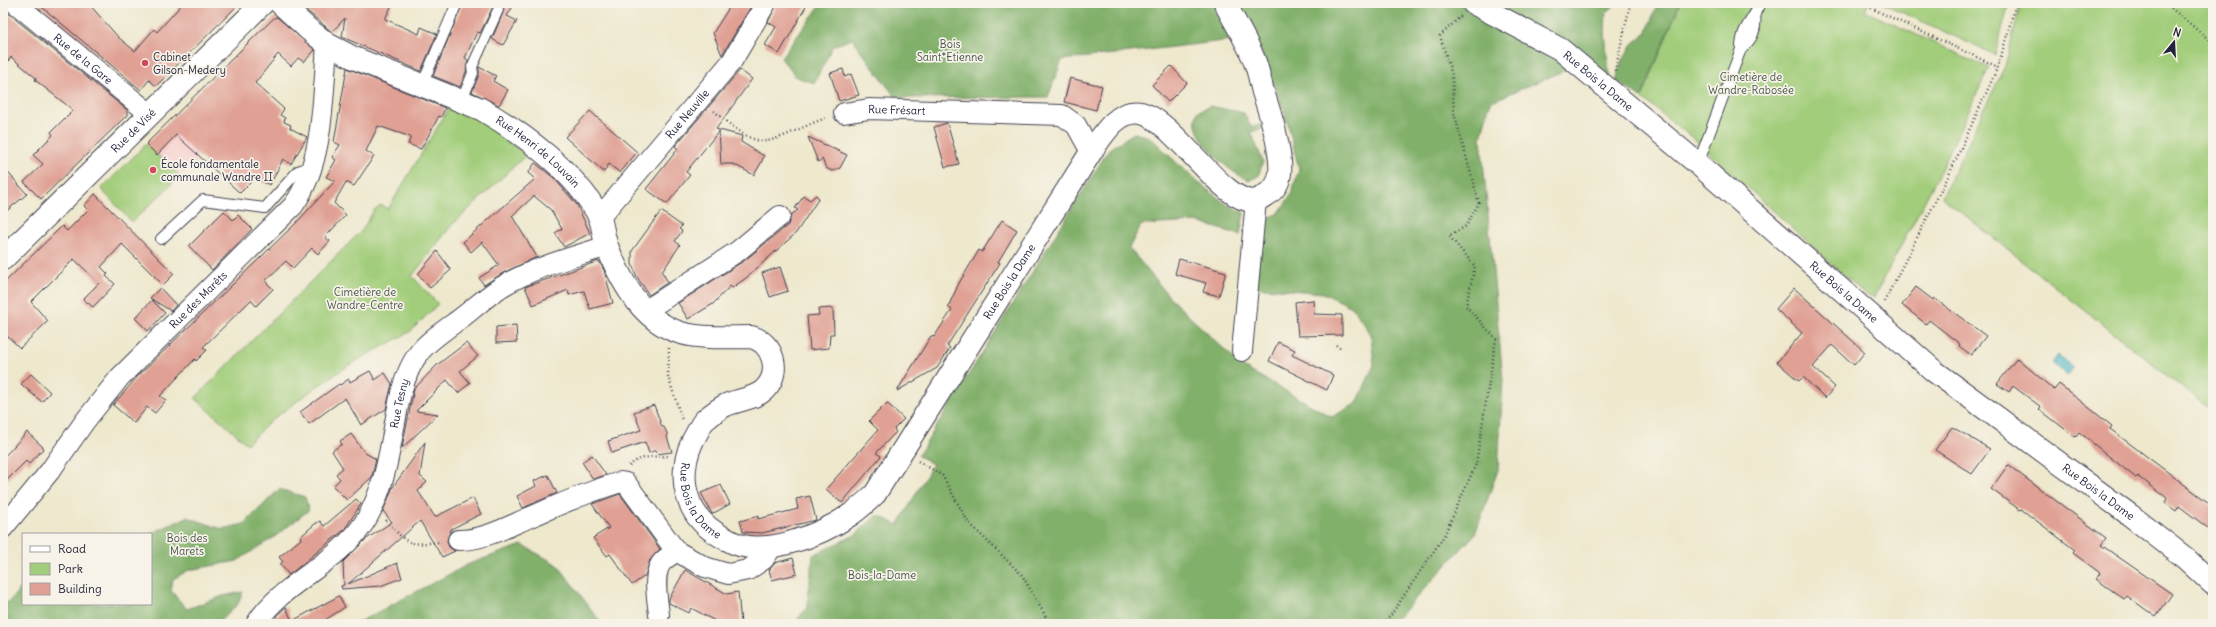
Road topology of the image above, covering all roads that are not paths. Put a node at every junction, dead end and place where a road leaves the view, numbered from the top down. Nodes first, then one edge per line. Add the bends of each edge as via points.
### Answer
1 (15, 3) edge
2 (264, 3) edge
3 (280, 3) edge
4 (458, 3) edge
5 (766, 3) edge
6 (1225, 3) edge
7 (1473, 3) edge
8 (1760, 3) edge
9 (498, 10) dead end
10 (327, 44) junction
11 (422, 85) junction
12 (462, 100) junction
13 (844, 113) road end
14 (150, 114) junction
15 (1091, 152) junction
16 (1698, 164) junction
17 (313, 166) junction
18 (1256, 200) junction
19 (780, 216) dead end
20 (600, 217) junction
21 (161, 239) dead end
22 (607, 246) junction
23 (3, 259) edge
24 (645, 311) junction
25 (1242, 351) dead end
26 (3, 528) edge
27 (458, 540) road end
28 (772, 547) junction
29 (676, 551) junction
30 (2213, 584) edge
31 (659, 615) dead end
32 (256, 624) edge

1 - 14 street, Rue de la Gare
2 - 14 street, Rue de Visé
3 - 10 street, Rue Henri de Louvain
4 - 11 lane
5 - 20 street, Rue Neuville via 732,61
6 - 18 street via 1253,58 1278,144 1280,178 1271,192
7 - 16 street, Rue Bois la Dame via 1560,50
8 - 16 lane via 1755,14 1757,23 1754,33 1741,49
9 - 12 lane via 472,67 473,73
10 - 11 street, Rue Henri de Louvain via 354,58
10 - 17 street, Rue des Marêts
11 - 12 street, Rue Henri de Louvain
12 - 20 street, Rue Henri de Louvain via 497,118 551,159 577,183
13 - 15 street, Rue Frésart via 869,109 1062,115 1076,125
14 - 23 street, Rue de Visé
15 - 18 street, Rue Bois la Dame via 1120,117 1128,113 1140,113 1157,120 1231,193 1248,200
15 - 28 street, Rue Bois la Dame via 875,494 850,515 815,534
16 - 30 street, Rue Bois la Dame via 1934,370 2130,515 2185,558
17 - 21 lane via 298,171 265,208 203,200
17 - 26 street, Rue des Marêts via 302,194 293,206 120,377 50,471
18 - 25 street
19 - 24 street via 738,251
20 - 22 street, Rue Bois la Dame
22 - 24 street, Rue Bois la Dame via 626,287
22 - 32 street, Rue Tesny via 543,267 507,283 421,349 413,361 402,392 386,470 363,524 333,556 266,609
24 - 28 street, Rue Bois la Dame via 671,329 682,333 761,340 768,347 774,365 772,379 765,390 725,406 704,420 684,461 686,488 694,511 709,529 732,543 750,547
27 - 29 street via 472,540 492,534 621,482 626,483
28 - 29 street via 764,559 748,570 728,574 705,567
29 - 31 street via 662,562 658,571

